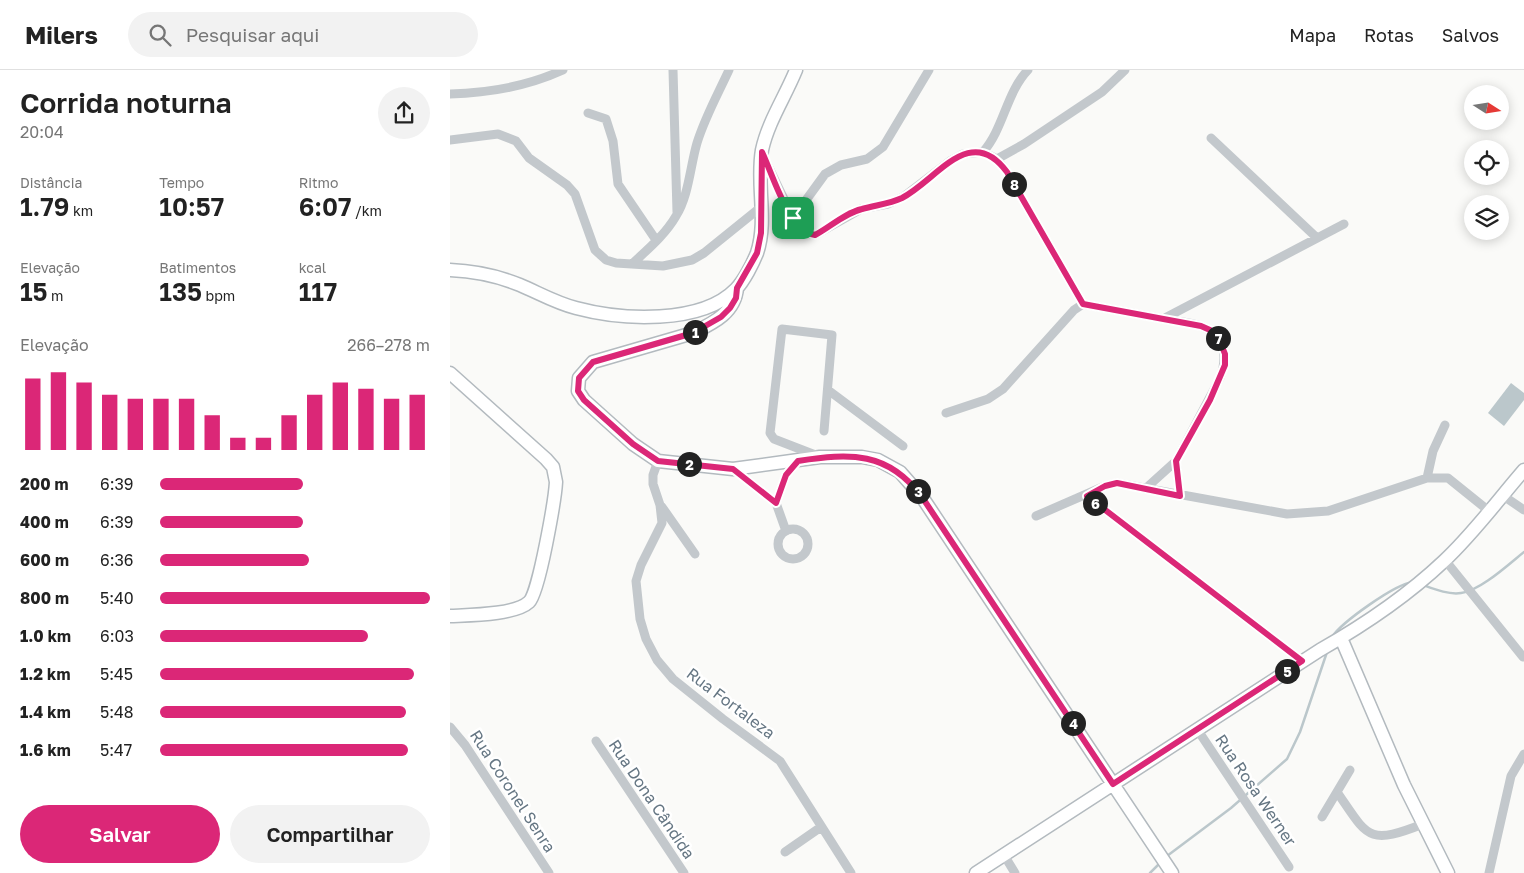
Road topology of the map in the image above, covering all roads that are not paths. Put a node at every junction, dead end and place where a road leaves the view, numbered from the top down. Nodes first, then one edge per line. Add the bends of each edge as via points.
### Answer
1 (563, 70) edge
2 (673, 70) edge
3 (730, 70) edge
4 (796, 70) edge
5 (929, 70) edge
6 (1028, 70) edge
7 (1125, 70) edge
8 (450, 94) edge
9 (588, 113) dead end
10 (1211, 138) dead end
11 (450, 140) edge
12 (762, 152) junction
13 (983, 152) junction
14 (997, 159) junction
15 (761, 207) junction
16 (677, 214) junction
17 (793, 218) junction
18 (1344, 224) dead end
19 (1316, 237) junction
20 (656, 240) junction
21 (632, 264) junction
22 (450, 270) edge
23 (737, 288) junction
24 (1083, 304) junction
25 (1163, 319) junction
26 (450, 373) edge
27 (828, 390) junction
28 (946, 413) dead end
29 (1445, 425) dead end
30 (824, 432) dead end
31 (903, 446) dead end
32 (820, 457) junction
33 (658, 461) junction
34 (798, 461) junction
35 (1176, 461) junction
36 (733, 469) junction
37 (1524, 470) edge
38 (1427, 478) junction
39 (1145, 489) junction
40 (1502, 495) junction
41 (1087, 496) junction
42 (1180, 496) junction
43 (776, 503) junction
44 (660, 504) junction
45 (1524, 510) edge
46 (1489, 511) junction
47 (1036, 516) dead end
48 (786, 531) dead end
49 (694, 554) dead end
50 (1445, 560) junction
51 (450, 616) edge
52 (1338, 640) junction
53 (1523, 657) edge
54 (1302, 661) junction
55 (450, 727) edge
56 (1197, 729) junction
57 (596, 741) dead end
58 (1524, 754) edge
59 (1350, 770) dead end
60 (1113, 784) junction
61 (1337, 792) junction
62 (1322, 817) dead end
63 (1423, 824) junction
64 (822, 828) junction
65 (785, 852) dead end
66 (1004, 855) junction
67 (1289, 868) dead end
68 (1170, 869) edge
69 (549, 873) edge
70 (684, 873) edge
71 (850, 873) edge
72 (976, 873) edge
73 (1015, 873) edge
74 (1448, 873) edge
75 (1489, 873) edge

1 - 8 street via 497,90
2 - 16 street
3 - 16 street via 705,119
4 - 12 street via 768,129
5 - 17 street via 883,146 867,159 841,165 825,174
6 - 13 street via 1012,91
7 - 14 street via 1102,92
9 - 20 street via 606,119 613,141 618,184
10 - 19 street
11 - 21 street via 498,134 516,141 529,158 575,194 590,238 600,256 616,263
12 - 15 street
12 - 17 street
13 - 14 street
13 - 17 street via 963,154 903,197 888,204 861,209 815,235 799,228
14 - 24 street via 1034,216
15 - 21 street via 692,260 663,266
15 - 23 street via 757,253
16 - 20 street via 666,232
18 - 19 street
19 - 25 street
20 - 21 street
22 - 23 street via 499,277 553,301 622,316 691,313 722,299
23 - 33 street via 730,308 709,326 593,362 579,378 578,391 584,400 633,444
24 - 25 street
24 - 28 street via 1067,317 1003,389 988,399
25 - 35 street via 1210,330 1219,339 1225,354 1220,378
26 - 51 street via 546,459 556,482 538,584 529,602 497,612
27 - 30 street
27 - 31 street
27 - 32 street via 832,335 782,329 770,433 774,439
29 - 38 street via 1433,451
32 - 34 street
32 - 60 street via 878,460 900,472 912,484
33 - 36 street
33 - 44 street, Rua Fortaleza via 653,484
34 - 36 street
34 - 43 street via 786,475
35 - 39 street
35 - 42 street
36 - 43 street
37 - 40 street
38 - 42 street via 1351,505 1309,514 1287,514
38 - 46 street via 1448,478
39 - 41 street via 1117,483
39 - 42 street
40 - 45 street
40 - 46 street
41 - 47 street
41 - 54 street
43 - 48 street
44 - 49 street
44 - 64 street, Rua Fortaleza via 660,530 636,581 640,619 646,639 657,660 674,679 780,761
46 - 50 street
50 - 52 street
50 - 53 street
52 - 54 street
52 - 63 street
54 - 56 street
55 - 69 street, Rua Coronel Senra via 465,744
56 - 60 street
56 - 67 street, Rua Rosa Werner
57 - 70 street, Rua Dona Cândida
58 - 75 street via 1511,776
59 - 61 street
60 - 66 street
60 - 68 street
61 - 62 street
61 - 63 street via 1370,835 1382,836
63 - 74 street
64 - 65 street
64 - 71 street, Rua Fortaleza
66 - 72 street
66 - 73 street

